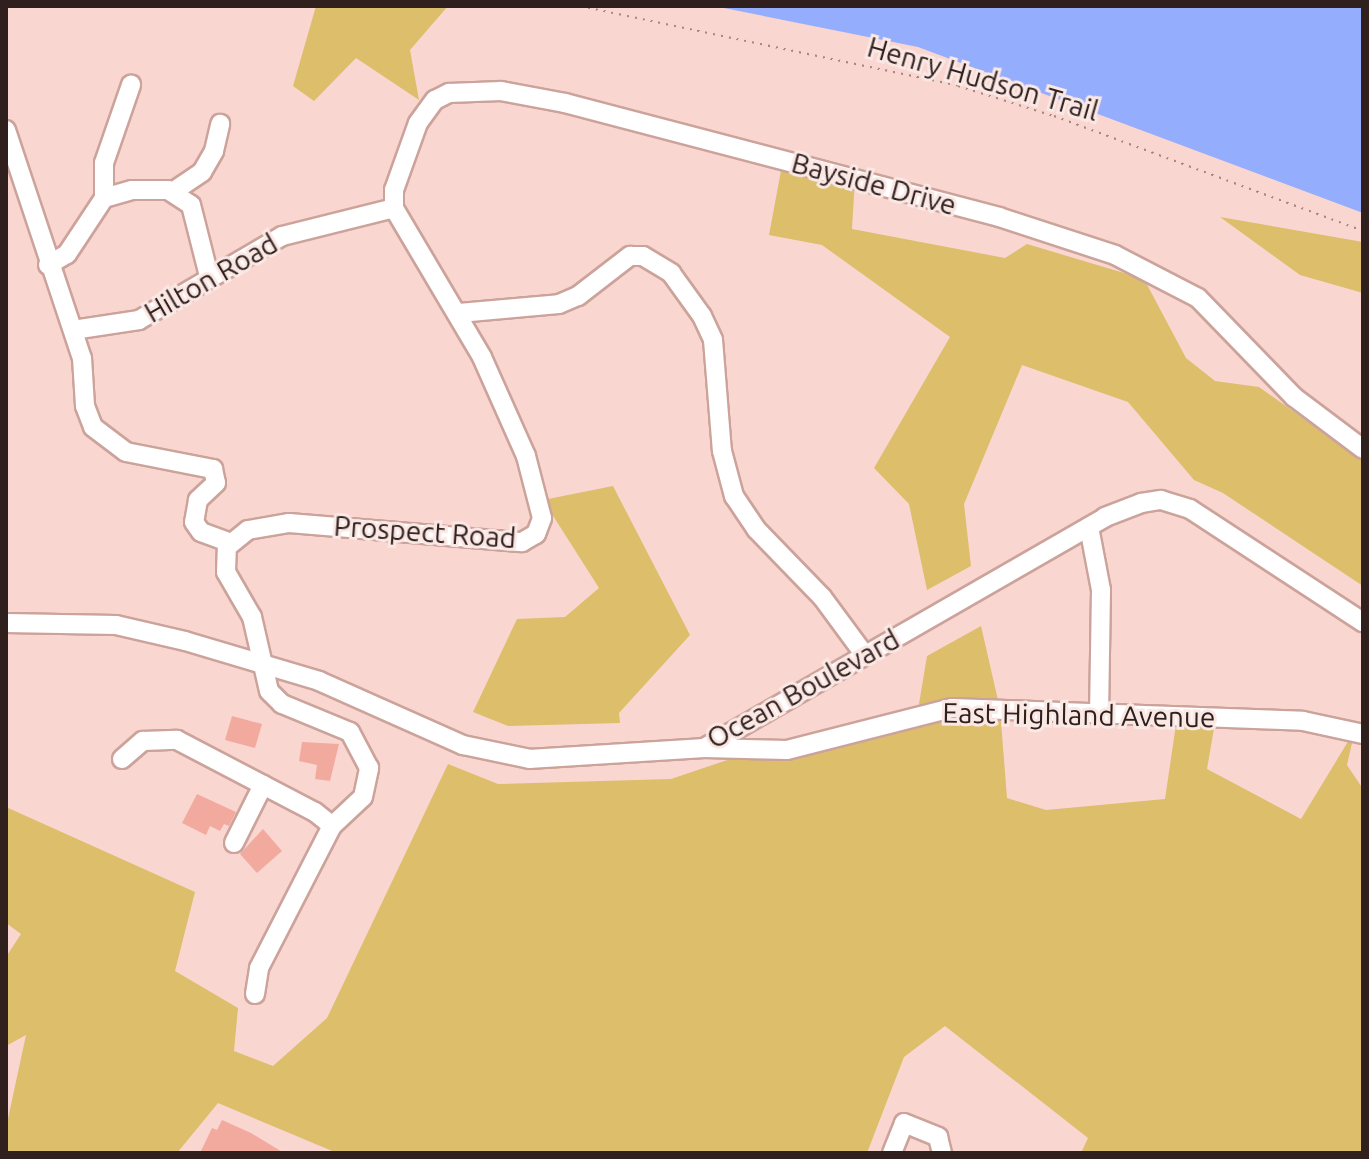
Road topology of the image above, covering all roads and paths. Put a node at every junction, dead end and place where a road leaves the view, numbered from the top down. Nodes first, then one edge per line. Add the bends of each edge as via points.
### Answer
1 (580, 6) edge
2 (131, 85) dead end
3 (220, 124) dead end
4 (6, 130) edge
5 (174, 191) junction
6 (104, 198) junction
7 (394, 208) junction
8 (1363, 231) edge
9 (48, 265) junction
10 (209, 276) junction
11 (459, 313) junction
12 (73, 330) junction
13 (1363, 449) edge
14 (1089, 527) junction
15 (231, 543) junction
16 (1363, 622) edge
17 (6, 623) edge
18 (864, 654) junction
19 (263, 665) junction
20 (1099, 713) junction
21 (1363, 734) edge
22 (704, 748) junction
23 (122, 759) dead end
24 (263, 785) junction
25 (332, 826) junction
26 (234, 843) dead end
27 (255, 994) dead end
28 (892, 1153) edge
29 (942, 1153) edge

1 - 8 path, Henry Hudson Trail via 958,86 1054,116
2 - 6 street via 104,163
3 - 5 street via 202,172
4 - 9 street
5 - 6 street via 132,190
5 - 10 street via 191,205 201,228
6 - 9 street via 67,254
7 - 10 street, Hilton Road via 282,236
7 - 11 street, Prospect Road via 420,259
7 - 13 street, Bayside Drive via 400,168 418,123 435,100 466,88 565,103 999,217 1145,267 1198,298 1294,397
9 - 12 street
10 - 12 street, Hilton Road via 139,320
11 - 15 street, Prospect Road via 526,456 542,512 536,534 522,542 289,523 248,530
11 - 18 street via 487,306 559,304 578,296 630,256 643,256 671,273 713,340 722,451 734,496
12 - 15 street via 82,358 85,406 98,435 126,452 213,469 216,483 198,500 194,522 201,532
14 - 16 street, Ocean Boulevard via 1141,503 1176,503
14 - 18 street, Ocean Boulevard
14 - 20 street via 1101,590
15 - 19 street via 226,572 252,617
17 - 19 street, Ocean Boulevard via 116,625
18 - 22 street, Ocean Boulevard
19 - 22 street, Ocean Boulevard via 350,694 463,745 513,757
19 - 25 street via 273,698 340,726 363,749 368,785 356,806
20 - 21 street, East Highland Avenue via 1303,721
20 - 22 street, East Highland Avenue via 952,708 787,750
23 - 24 street via 143,741 169,739
24 - 25 street
24 - 26 street
25 - 27 street via 259,968
28 - 29 street via 904,1123 938,1137

